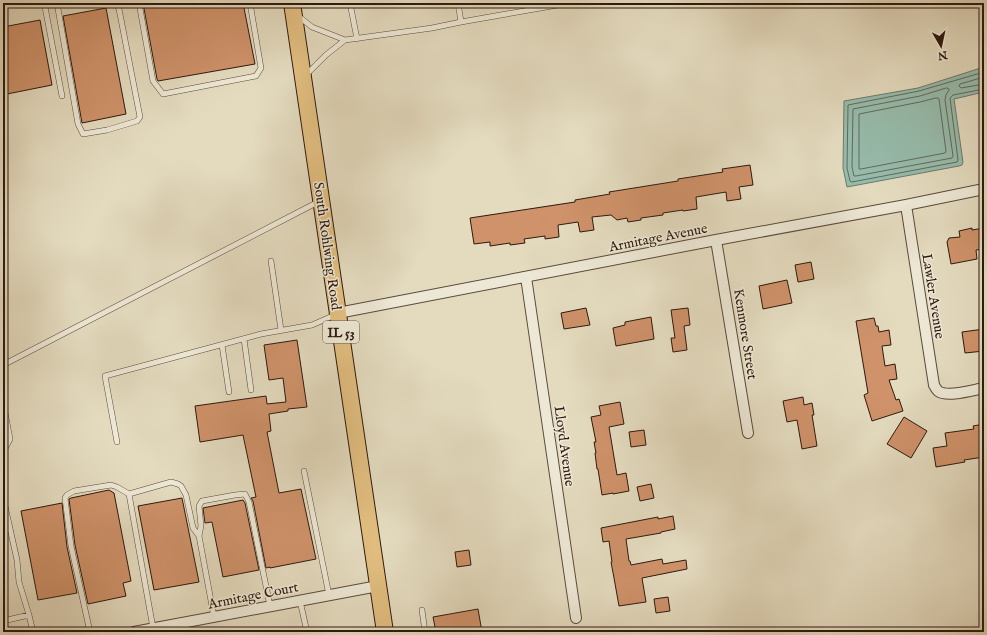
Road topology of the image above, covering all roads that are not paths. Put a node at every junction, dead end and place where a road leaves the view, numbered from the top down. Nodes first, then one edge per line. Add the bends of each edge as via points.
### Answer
1 (43, 3) edge
2 (57, 3) edge
3 (116, 3) edge
4 (139, 3) edge
5 (250, 3) edge
6 (350, 3) edge
7 (458, 3) edge
8 (569, 3) edge
9 (293, 8) edge
10 (461, 22) junction
11 (357, 39) junction
12 (345, 40) junction
13 (303, 78) junction
14 (62, 96) dead end
15 (984, 189) edge
16 (321, 200) junction
17 (906, 205) junction
18 (716, 240) junction
19 (271, 261) dead end
20 (526, 277) junction
21 (338, 314) junction
22 (281, 330) junction
23 (244, 339) junction
24 (222, 345) junction
25 (3, 365) edge
26 (984, 388) edge
27 (251, 390) dead end
28 (229, 392) dead end
29 (3, 402) edge
30 (748, 433) dead end
31 (117, 442) dead end
32 (3, 452) edge
33 (304, 471) dead end
34 (129, 494) junction
35 (3, 497) edge
36 (199, 536) junction
37 (378, 586) junction
38 (329, 595) junction
39 (300, 601) junction
40 (270, 606) junction
41 (422, 610) dead end
42 (29, 615) junction
43 (214, 617) junction
44 (576, 618) dead end
45 (3, 621) edge
46 (153, 628) junction
47 (33, 632) edge
48 (90, 632) edge
49 (134, 632) edge
50 (307, 632) edge
51 (385, 632) edge
52 (425, 632) edge

1 - 14 lane
2 - 3 lane via 78,124 83,134 107,130 137,121 140,117
4 - 5 lane via 152,81 163,94 256,76 261,68
6 - 11 lane
7 - 10 lane
8 - 10 lane
9 - 12 lane via 312,27
9 - 13 main road, South Rohlwing Road / IL 53
10 - 11 lane
11 - 12 lane
12 - 13 lane
13 - 16 main road, South Rohlwing Road / IL 53
15 - 17 street, Armitage Avenue
16 - 21 main road, South Rohlwing Road / IL 53
16 - 25 lane
17 - 18 street, Armitage Avenue
17 - 26 street, Lawler Avenue via 934,385 938,391 948,394
18 - 20 street, Armitage Avenue
18 - 30 street, Kenmore Street
19 - 22 lane
20 - 21 street, Armitage Avenue
20 - 44 street, Lloyd Avenue
21 - 22 lane via 312,325
21 - 37 main road, South Rohlwing Road / IL 53
22 - 23 lane
23 - 24 lane
23 - 27 lane
24 - 28 lane
24 - 31 lane via 104,376
29 - 32 lane via 10,439
33 - 38 lane
34 - 36 lane via 171,482 178,484 186,495 193,528
34 - 46 lane
34 - 48 lane via 111,485 74,491 64,498 71,546
35 - 42 lane via 17,560 19,582
36 - 40 lane via 199,506 202,501 245,494 249,502
36 - 43 lane
37 - 38 street, Armitage Court
37 - 51 main road, South Rohlwing Road / IL 53
38 - 39 street, Armitage Court
39 - 40 street, Armitage Court
39 - 50 lane
40 - 43 street, Armitage Court
41 - 52 lane
42 - 45 lane
42 - 47 lane
43 - 46 street, Armitage Court
46 - 49 street, Armitage Court

